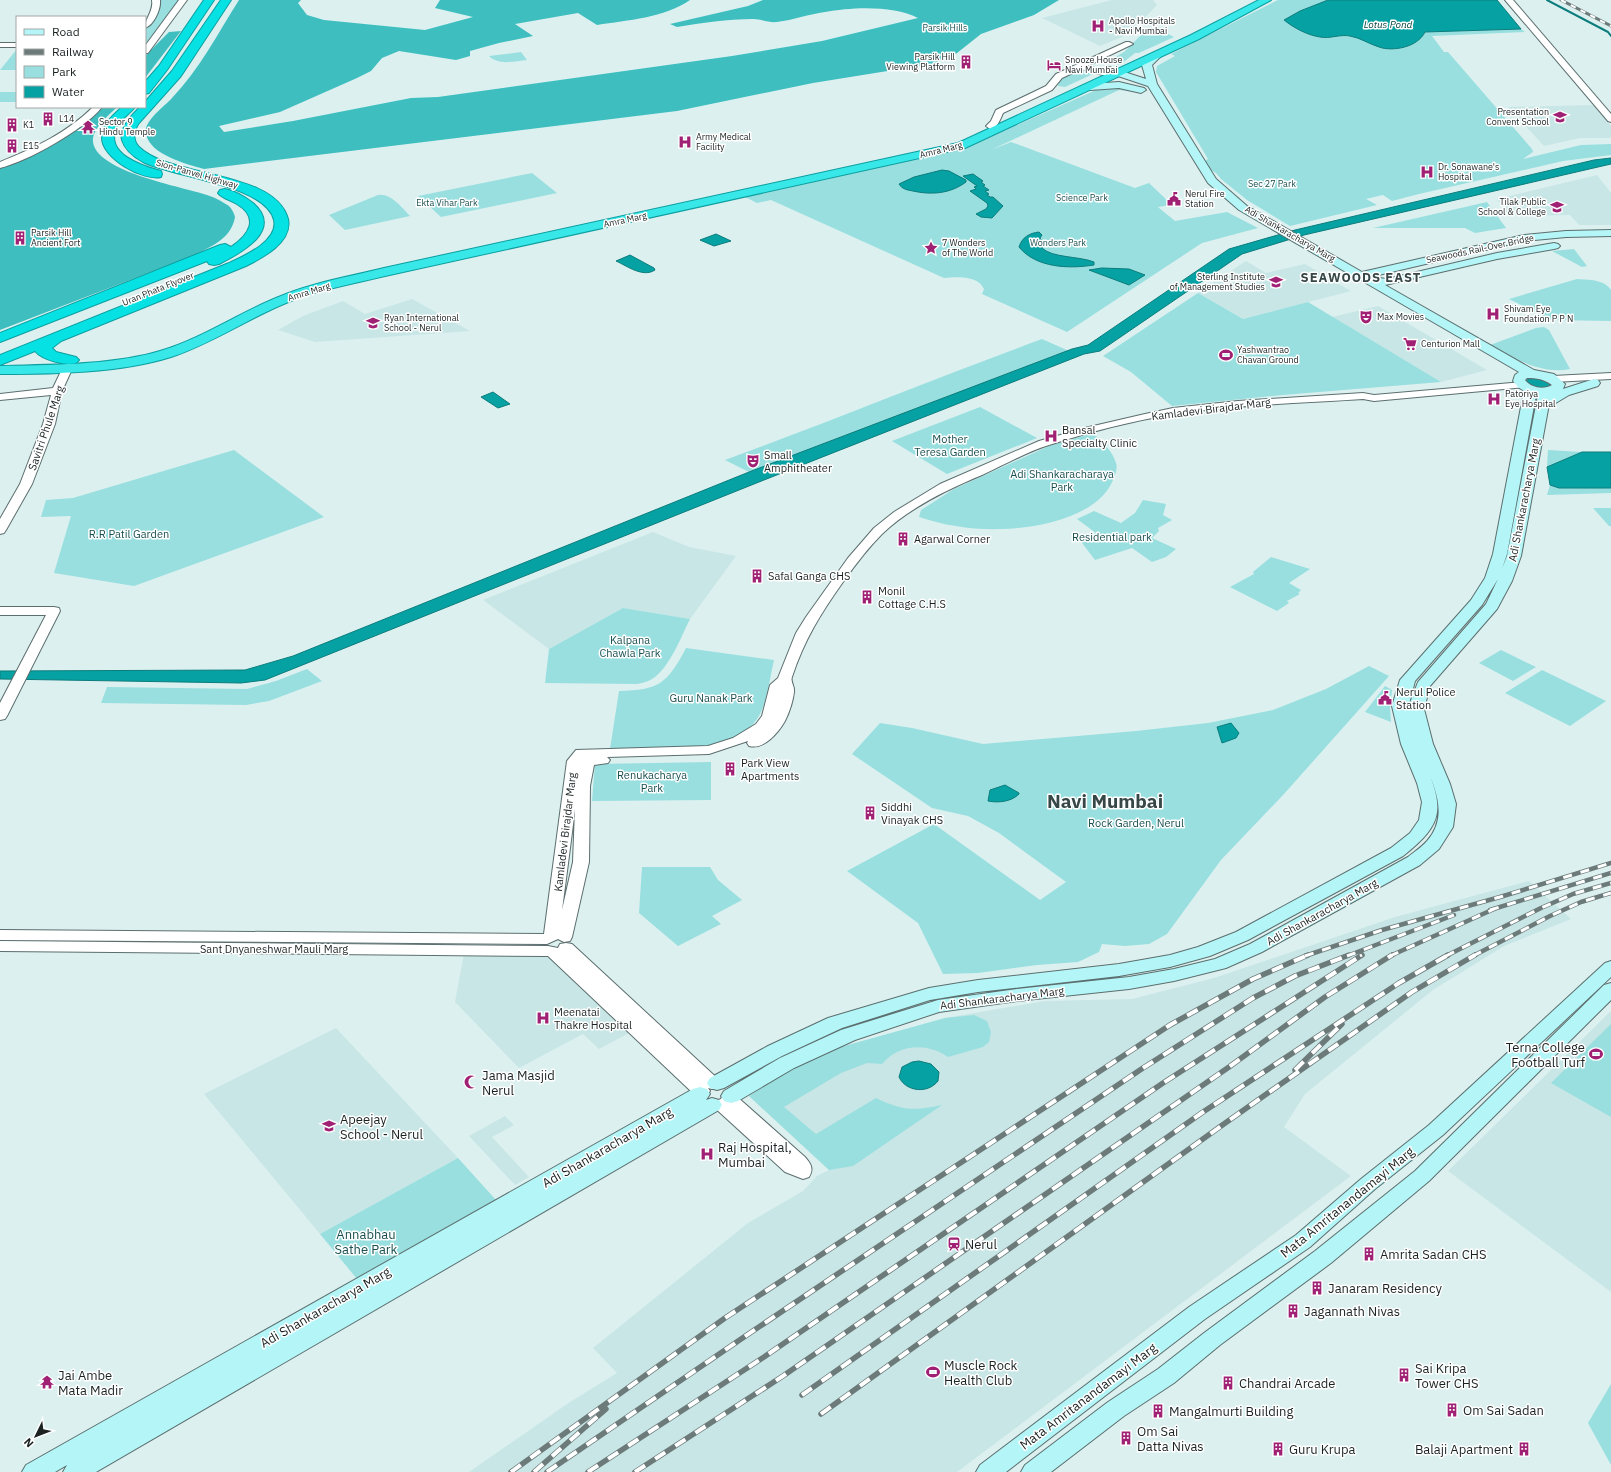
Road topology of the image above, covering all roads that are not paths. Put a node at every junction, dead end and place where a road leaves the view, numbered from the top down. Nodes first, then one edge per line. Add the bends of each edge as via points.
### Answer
1 (156, 0) edge
2 (183, 0) edge
3 (210, 0) edge
4 (226, 0) edge
5 (1252, 0) edge
6 (1266, 0) edge
7 (1509, 0) edge
8 (146, 25) edge
9 (0, 45) edge
10 (16, 45) edge
11 (146, 50) edge
12 (1156, 55) junction
13 (1083, 64) junction
14 (1111, 73) junction
15 (1090, 87) junction
16 (146, 89) edge
17 (1150, 89) junction
18 (97, 108) edge
19 (128, 108) edge
20 (1611, 119) edge
21 (990, 126) junction
22 (0, 165) edge
23 (255, 193) junction
24 (238, 198) junction
25 (265, 222) junction
26 (1611, 229) edge
27 (1611, 233) edge
28 (1611, 239) edge
29 (1295, 241) junction
30 (1528, 241) junction
31 (1611, 243) edge
32 (1364, 278) junction
33 (58, 337) junction
34 (0, 338) edge
35 (0, 346) edge
36 (0, 353) edge
37 (0, 361) edge
38 (69, 364) junction
39 (0, 370) edge
40 (1611, 376) edge
41 (1535, 382) junction
42 (1594, 382) junction
43 (1611, 382) edge
44 (57, 391) junction
45 (0, 397) edge
46 (1542, 408) junction
47 (0, 530) edge
48 (0, 612) edge
49 (784, 680) junction
50 (1415, 683) junction
51 (0, 716) edge
52 (0, 935) edge
53 (555, 944) junction
54 (0, 946) edge
55 (1611, 967) edge
56 (1611, 989) edge
57 (715, 1095) junction
58 (34, 1472) edge
59 (75, 1472) edge
60 (988, 1472) edge
61 (1033, 1472) edge

1 - 8 street via 157,4
2 - 11 street
3 - 16 highway
4 - 23 highway, Sion-Panvel Highway via 182,68 132,123 128,137 136,151 156,163 239,186
5 - 14 highway, Amra Marg
6 - 12 highway, Amra Marg
7 - 20 street
9 - 10 street
12 - 14 highway, Amra Marg
12 - 17 main road via 1147,65
13 - 14 street
13 - 14 street via 1129,44 1124,52 1106,63
13 - 21 street via 1059,76 1049,88 999,112 995,122
14 - 15 highway, Amra Marg
14 - 17 main road, Adi Shankaracharya Marg
14 - 21 highway, Amra Marg
15 - 17 main road via 1110,85
15 - 38 highway, Amra Marg via 961,146 320,288 281,300 190,346 166,354 114,364
17 - 29 main road, Adi Shankaracharya Marg via 1212,181 1243,208 1285,232
17 - 29 main road, Adi Shankaracharya Marg via 1201,182 1234,210
18 - 22 street via 52,140
19 - 24 highway, Sion-Panvel Highway via 113,123 108,134 109,145 116,155 139,168
21 - 38 highway, Amra Marg via 941,146 311,283 272,296 160,349 137,355
23 - 25 highway via 269,206 272,216
23 - 33 highway via 275,206 282,221 280,232 263,250 234,266
24 - 25 highway
24 - 34 highway via 249,210 249,222 240,236 224,249
25 - 35 highway, Uran Phata Flyover via 247,242 226,255
25 - 36 highway, Uran Phata Flyover via 267,232 263,237 252,248 235,258
26 - 32 main road via 1570,229 1518,234 1389,263
27 - 30 main road, Seawoods Rail-Over Bridge via 1570,234
28 - 30 main road, Seawoods Rail-Over Bridge
29 - 32 main road, Adi Shankaracharya Marg
30 - 32 main road, Seawoods Rail-Over Bridge via 1453,260
31 - 32 main road via 1538,248 1387,282
32 - 41 main road, Adi Shankaracharya Marg
33 - 37 highway
33 - 38 highway via 45,346 43,351
37 - 38 highway, Amra Marg
38 - 39 highway, Amra Marg
38 - 44 street, Savitri Phule Marg
40 - 41 street, Kamladevi Birajdar Marg
41 - 42 street, Kamladevi Birajdar Marg
41 - 46 main road, Adi Shankaracharya Marg
41 - 49 street, Kamladevi Birajdar Marg via 1374,398 1363,396 1238,404 1173,411 1093,429 1043,444 944,487 898,515 878,531 852,561 812,617 796,648
41 - 50 main road, Adi Shankaracharya Marg via 1500,554 1492,578 1477,602
42 - 43 street, Kamladevi Birajdar Marg
42 - 46 main road via 1565,392
44 - 45 street
44 - 47 street, Savitri Phule Marg via 49,424 26,484
46 - 50 main road, Adi Shankaracharya Marg via 1514,556 1505,581 1492,606
48 - 51 street via 54,611
49 - 53 street, Kamladevi Birajdar Marg via 788,688 781,718 760,740 746,747 712,757 587,761 583,786 581,862
49 - 53 street, Kamladevi Birajdar Marg via 777,685 769,716 750,735 738,741 709,750 581,753 574,761
50 - 57 main road, Adi Shankaracharya Marg via 1416,742 1442,784 1448,804 1445,827 1433,845 1414,861 1256,948 1220,964 1129,983 938,1006 848,1035
52 - 53 street, Sant Dnyaneshwar Mauli Marg
53 - 54 street, Sant Dnyaneshwar Mauli Marg
53 - 57 street
55 - 60 main road, Mata Amritanandamayi Marg via 1436,1130 1368,1184 1303,1241 1197,1314
56 - 61 main road via 1422,1176 1323,1257 1166,1376 1116,1409
57 - 58 main road, Adi Shankaracharya Marg
57 - 59 main road, Adi Shankaracharya Marg via 345,1318

